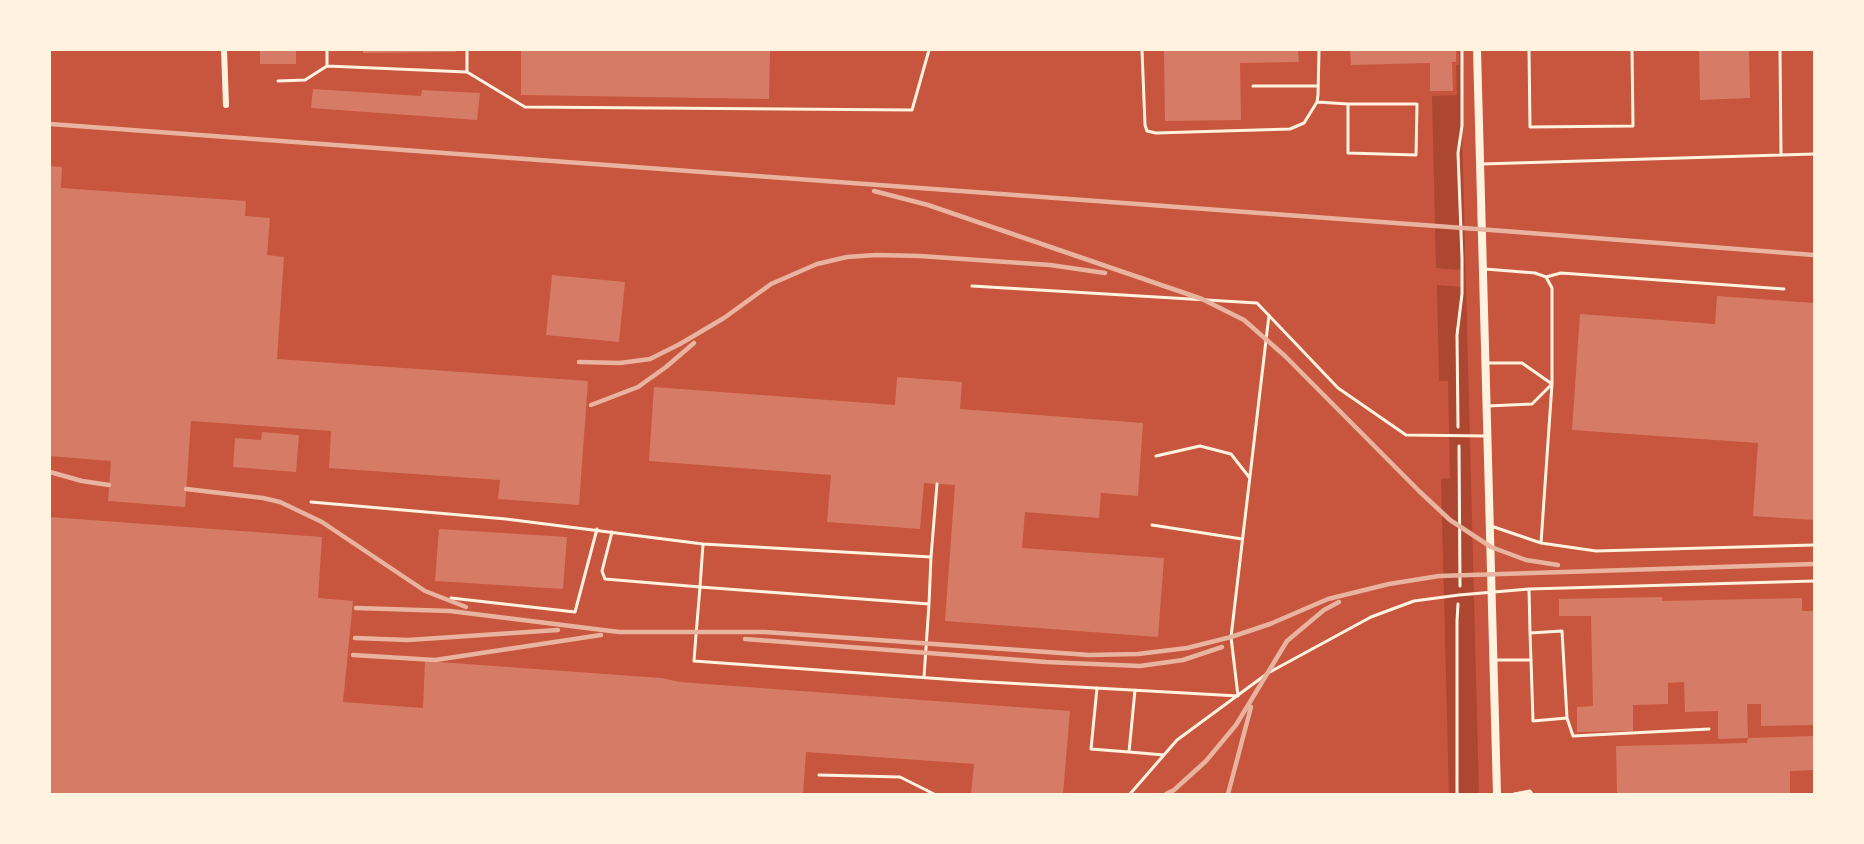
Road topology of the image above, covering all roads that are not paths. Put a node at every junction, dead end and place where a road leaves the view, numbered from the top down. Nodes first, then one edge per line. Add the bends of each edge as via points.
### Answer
1 (224, 50) edge
2 (327, 50) edge
3 (467, 50) edge
4 (929, 50) edge
5 (1142, 50) edge
6 (1319, 50) edge
7 (1478, 50) edge
8 (1528, 50) edge
9 (1632, 50) edge
10 (1780, 50) edge
11 (327, 66) junction
12 (466, 72) junction
13 (278, 81) dead end
14 (1253, 86) dead end
15 (1318, 86) junction
16 (1317, 102) junction
17 (1347, 104) junction
18 (226, 105) dead end
19 (1815, 154) edge
20 (1781, 155) junction
21 (1480, 164) junction
22 (1483, 269) junction
23 (1546, 277) junction
24 (972, 286) dead end
25 (1784, 289) dead end
26 (1269, 315) junction
27 (1487, 363) junction
28 (1552, 384) junction
29 (1488, 406) junction
30 (1488, 436) junction
31 (1156, 456) dead end
32 (1249, 477) junction
33 (937, 484) dead end
34 (311, 502) dead end
35 (1152, 525) dead end
36 (1490, 526) junction
37 (597, 530) junction
38 (612, 532) junction
39 (1242, 538) junction
40 (1541, 543) junction
41 (703, 544) junction
42 (1815, 545) edge
43 (930, 557) junction
44 (1815, 581) edge
45 (700, 587) junction
46 (1529, 589) junction
47 (1491, 593) junction
48 (450, 598) dead end
49 (929, 604) junction
50 (1530, 633) junction
51 (1493, 660) junction
52 (1531, 660) junction
53 (924, 678) junction
54 (1097, 688) junction
55 (1135, 690) junction
56 (1238, 696) junction
57 (1567, 718) junction
58 (1708, 729) dead end
59 (1129, 752) junction
60 (1164, 755) junction
61 (819, 775) dead end
62 (934, 795) edge
63 (1130, 795) edge
64 (1497, 795) edge
65 (1514, 795) edge
66 (1532, 795) edge

1 - 18 street
2 - 11 lane
3 - 12 lane
4 - 12 lane via 912,110 525,107
5 - 16 lane via 1148,131 1290,129 1304,123
6 - 15 lane
7 - 21 street
8 - 9 lane via 1530,127 1633,126
10 - 20 lane
11 - 12 lane
11 - 13 lane via 305,80
14 - 15 lane
15 - 16 lane
16 - 17 lane
17 - 17 lane via 1417,104 1416,155 1348,153
19 - 20 lane
20 - 21 lane
21 - 22 street
22 - 23 lane
22 - 27 street
23 - 25 lane via 1561,273
23 - 28 lane via 1552,288
24 - 26 lane via 1257,303
26 - 30 lane via 1338,388 1406,435
26 - 32 lane
27 - 28 lane via 1522,363
27 - 29 street
28 - 29 lane via 1532,404
28 - 40 lane
29 - 30 street
30 - 36 street
31 - 32 lane via 1200,446 1231,454
32 - 39 lane
33 - 43 lane
34 - 37 lane
35 - 39 lane
36 - 40 lane
36 - 47 street
37 - 38 lane
37 - 48 lane via 575,612
38 - 41 lane
38 - 45 lane via 602,571 605,579
39 - 56 lane via 1231,637
40 - 42 lane via 1596,551
41 - 43 lane
41 - 45 lane
43 - 49 lane
44 - 46 lane
45 - 49 lane
45 - 53 lane via 694,661
46 - 47 lane
46 - 50 lane
47 - 51 street
47 - 56 lane via 1414,602 1371,617 1268,673
49 - 53 lane
50 - 52 lane
50 - 57 lane via 1562,631
51 - 52 lane
51 - 64 street
52 - 57 lane via 1533,722
53 - 54 lane
54 - 55 lane
54 - 59 lane via 1091,749
55 - 56 lane
55 - 59 lane
56 - 60 lane via 1177,740
57 - 58 lane via 1574,736
59 - 60 lane
60 - 63 lane
61 - 62 lane via 900,777
65 - 66 lane via 1530,791

